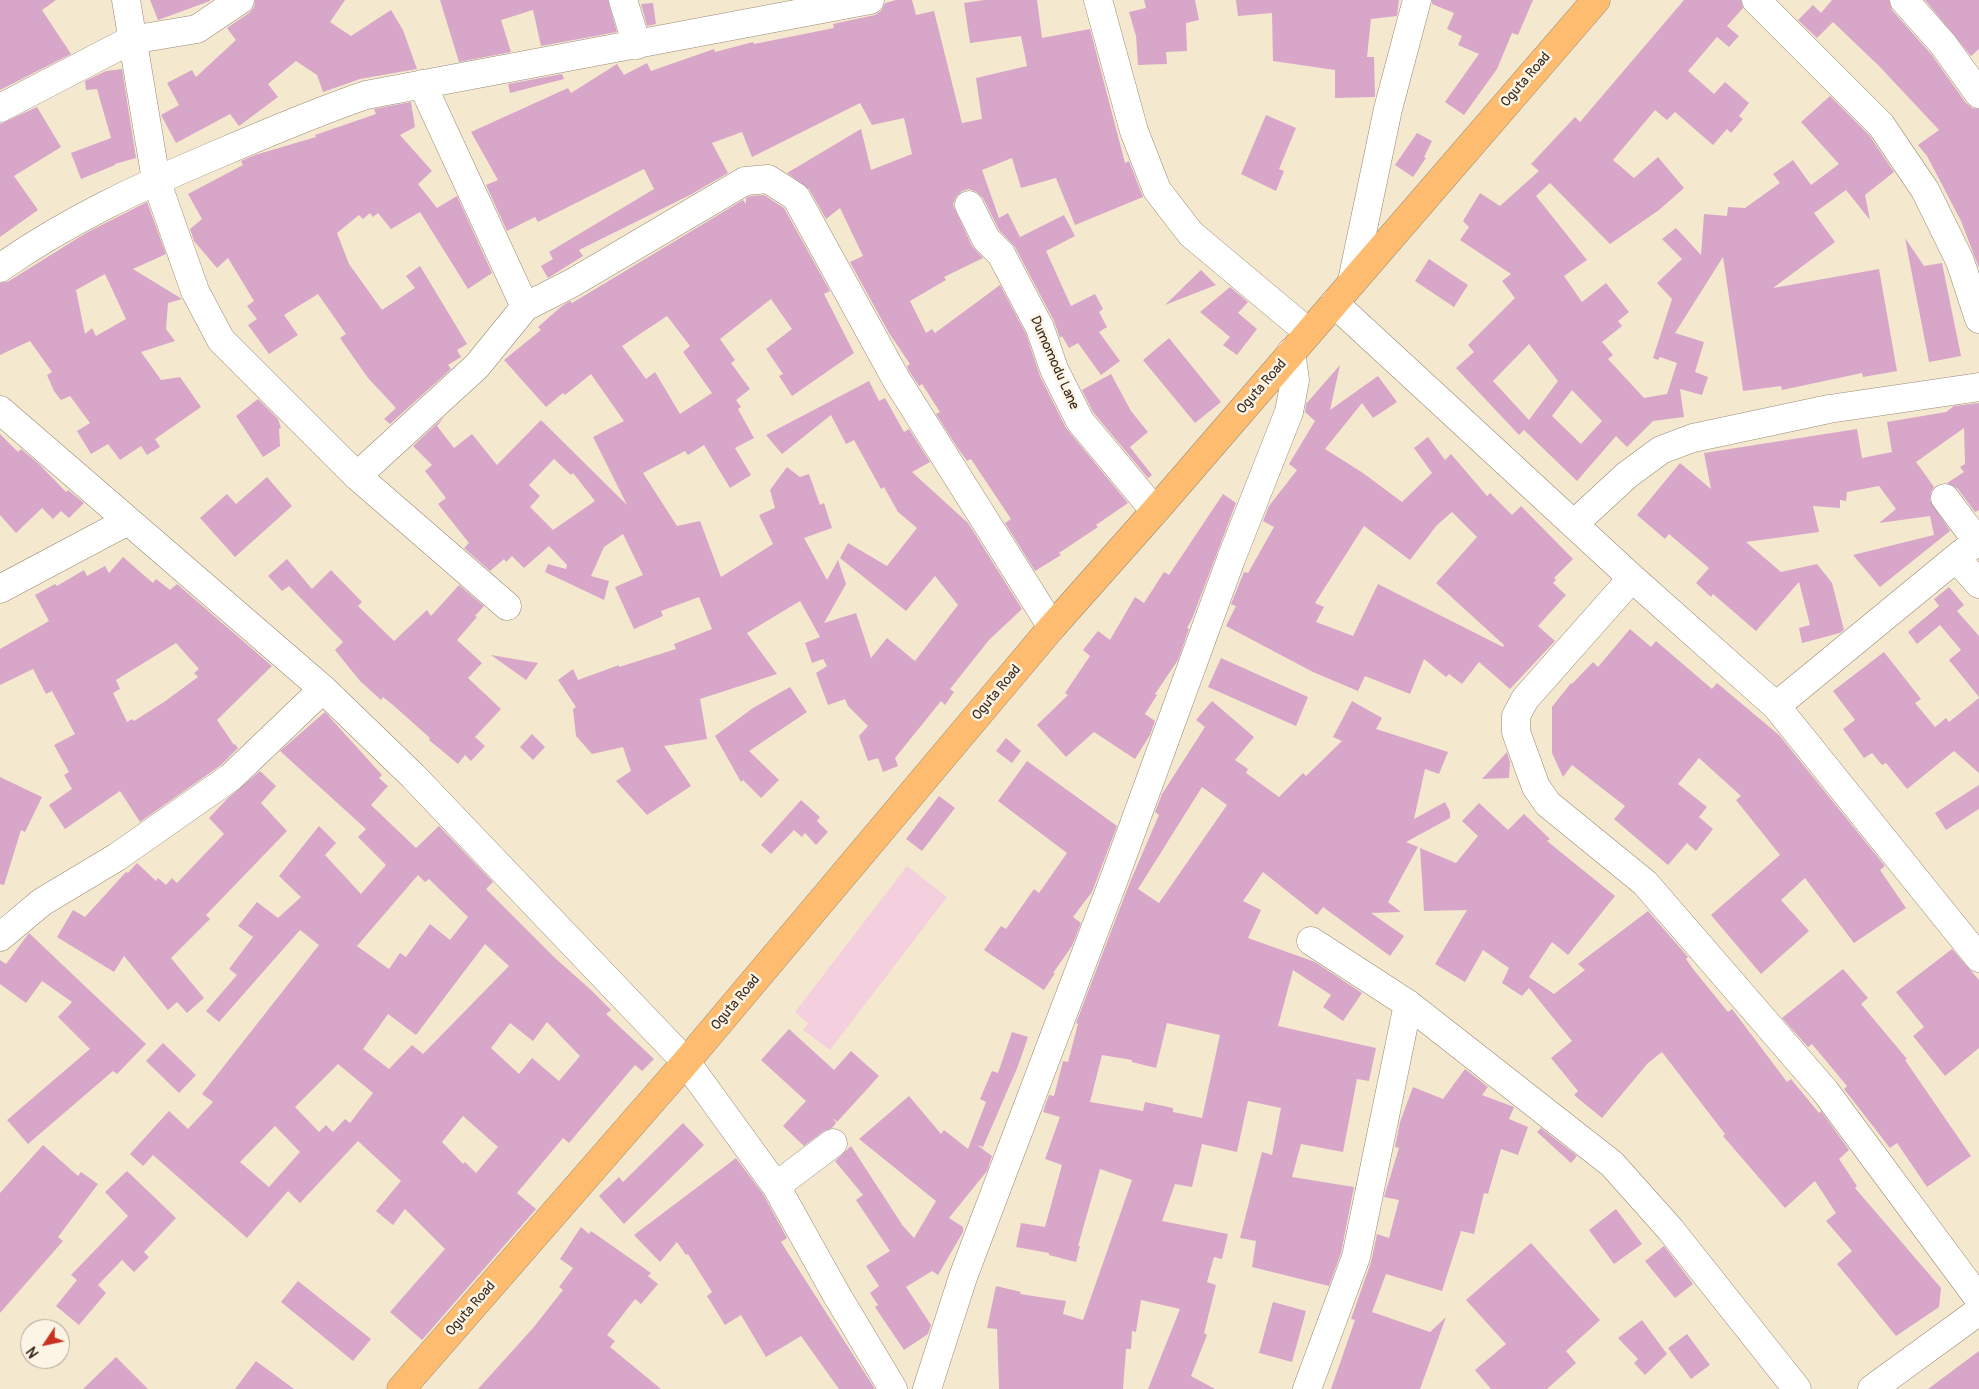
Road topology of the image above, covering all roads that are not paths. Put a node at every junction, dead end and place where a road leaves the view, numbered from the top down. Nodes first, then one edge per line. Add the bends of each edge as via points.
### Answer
1 (126, 0) edge
2 (240, 0) edge
3 (623, 0) edge
4 (870, 0) edge
5 (1098, 0) edge
6 (1417, 0) edge
7 (1596, 0) edge
8 (1756, 0) edge
9 (1904, 0) edge
10 (840, 3) edge
11 (131, 40) junction
12 (637, 46) junction
13 (422, 84) junction
14 (1979, 94) edge
15 (0, 108) edge
16 (156, 180) junction
17 (969, 205) dead end
18 (0, 268) edge
19 (1352, 281) junction
20 (1334, 303) junction
21 (525, 307) junction
22 (1979, 320) edge
23 (1300, 342) junction
24 (1979, 387) edge
25 (0, 410) edge
26 (357, 476) junction
27 (1945, 498) dead end
28 (1155, 511) junction
29 (128, 521) junction
30 (1575, 523) junction
31 (1971, 546) edge
32 (1632, 578) junction
33 (1979, 584) edge
34 (0, 589) edge
35 (508, 606) dead end
36 (1052, 627) junction
37 (323, 689) junction
38 (1776, 706) junction
39 (0, 937) edge
40 (1311, 941) dead end
41 (1979, 958) edge
42 (1408, 1004) junction
43 (686, 1062) junction
44 (833, 1143) dead end
45 (776, 1186) junction
46 (1979, 1299) edge
47 (1979, 1311) edge
48 (401, 1389) edge
49 (893, 1389) edge
50 (927, 1389) edge
51 (1308, 1389) edge
52 (1797, 1389) edge
53 (1872, 1389) edge

1 - 11 street
2 - 11 street via 197,29
3 - 12 street
4 - 10 street
5 - 23 street via 1134,131 1157,190 1191,234
6 - 19 street via 1388,109
7 - 19 main road, Oguta Road
8 - 22 street via 1881,124 1925,190 1960,261
9 - 14 street via 1943,44
10 - 12 street
11 - 15 street
11 - 16 street
12 - 13 street
13 - 16 street via 366,95 312,114
13 - 21 street
16 - 18 street via 106,204
16 - 26 street via 194,291 221,340
17 - 28 street, Dumomodu Lane via 986,239 1001,254 1040,328 1054,369 1080,421
19 - 20 main road, Oguta Road
20 - 23 main road, Oguta Road
20 - 30 street
21 - 26 street via 477,366
21 - 36 street via 572,283 745,181 768,179 796,197 896,379
23 - 28 main road, Oguta Road
23 - 50 street via 1290,412 1231,559 963,1277
24 - 30 street via 1828,409 1693,438 1661,450 1627,475
25 - 29 street
26 - 35 street
27 - 31 street
28 - 36 main road, Oguta Road
29 - 34 street
29 - 37 street
30 - 32 street
31 - 33 street
31 - 38 street
32 - 38 street
32 - 46 street via 1525,699 1516,716 1516,732 1536,787 1548,804 1645,884 1819,1084
36 - 43 main road, Oguta Road
37 - 39 street via 231,777 117,857 42,902
37 - 43 street via 414,776
38 - 41 street
40 - 42 street
42 - 51 street via 1356,1257
42 - 52 street via 1612,1164 1670,1229
43 - 45 street
43 - 48 main road, Oguta Road
44 - 45 street
45 - 49 street via 834,1292
47 - 53 street

